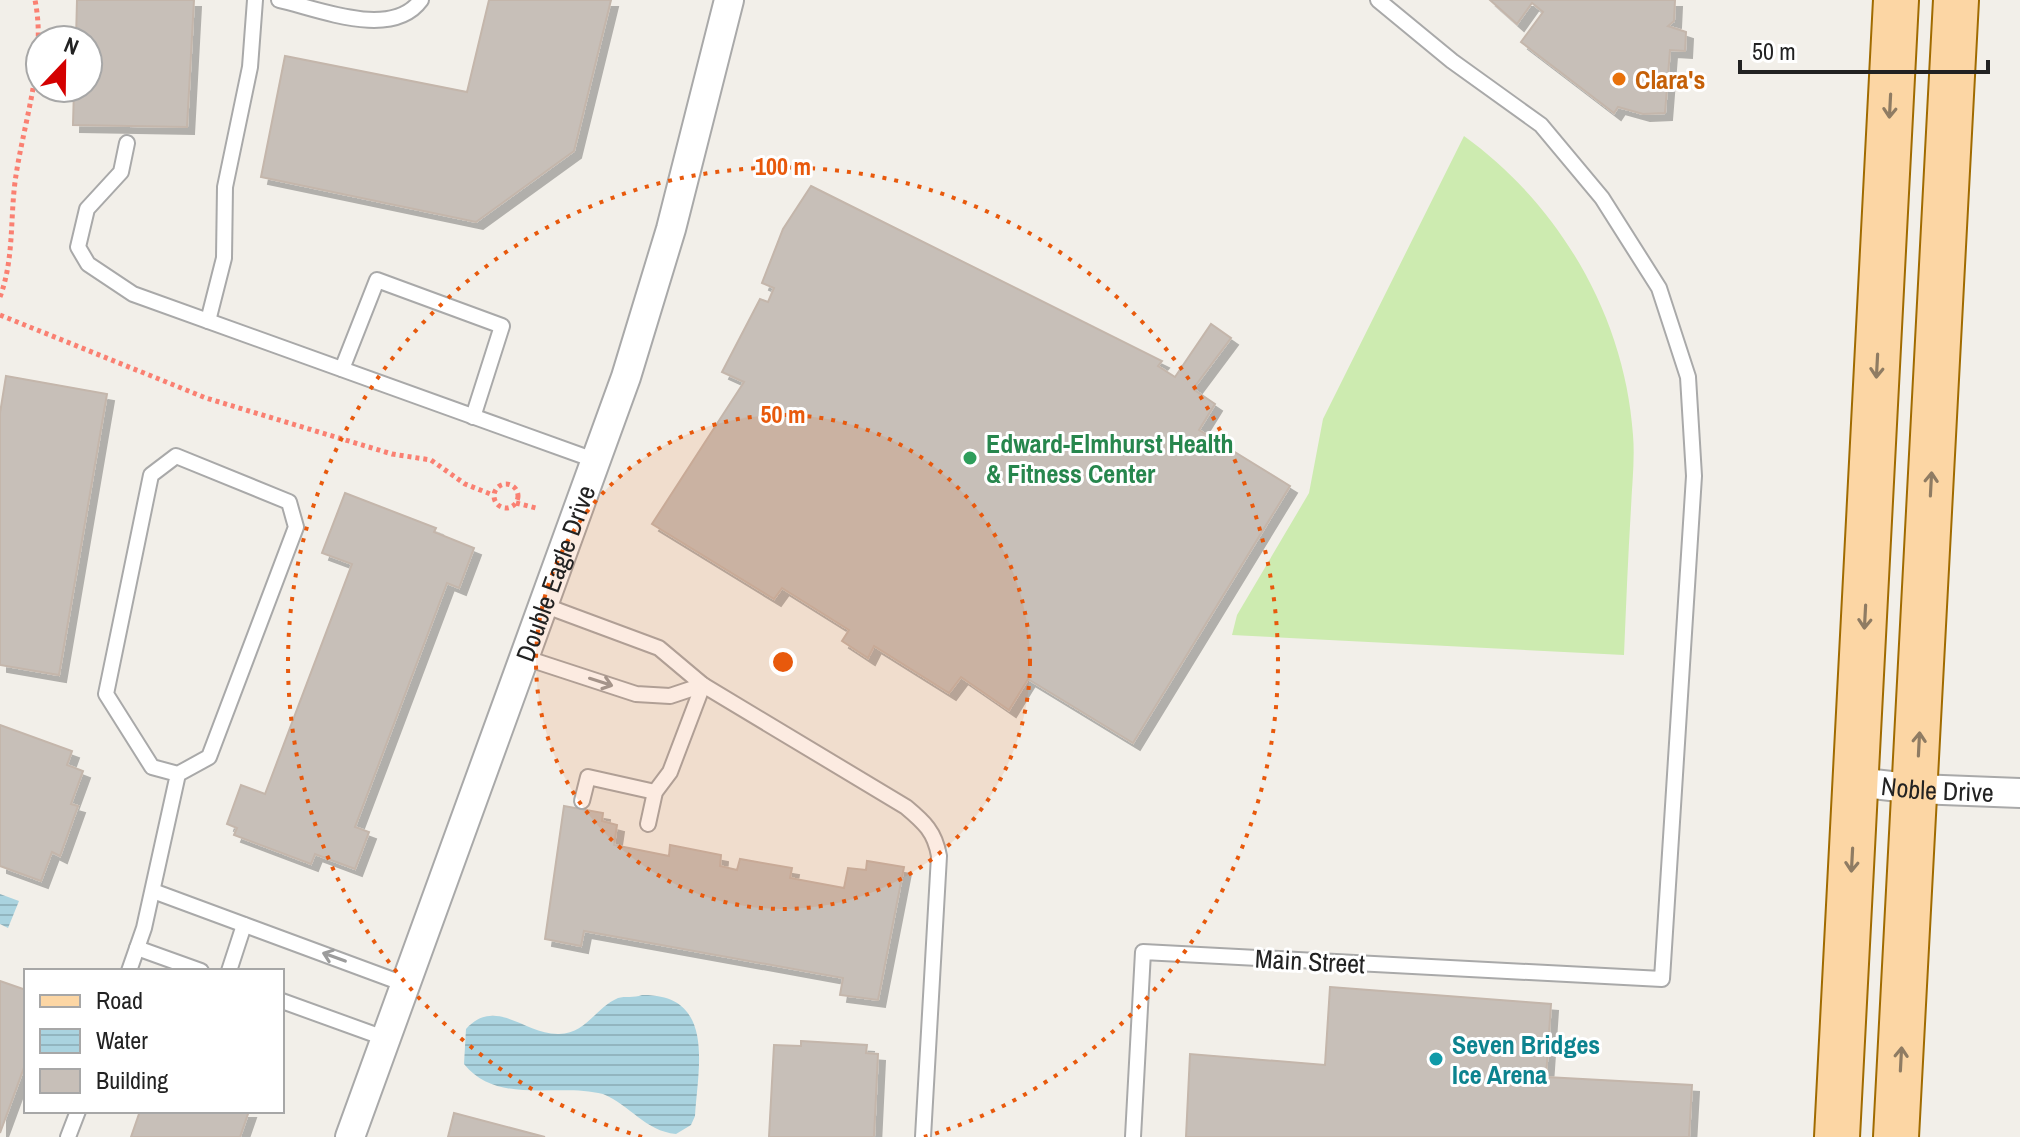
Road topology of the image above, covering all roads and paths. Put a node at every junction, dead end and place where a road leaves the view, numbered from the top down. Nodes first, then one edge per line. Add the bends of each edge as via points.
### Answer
1 (35, 0) edge
2 (255, 0) edge
3 (279, 0) edge
4 (421, 0) edge
5 (729, 0) edge
6 (1378, 0) edge
7 (1896, 0) edge
8 (1956, 0) edge
9 (127, 143) dead end
10 (0, 297) edge
11 (0, 315) edge
12 (208, 321) junction
13 (342, 369) junction
14 (473, 417) junction
15 (597, 461) junction
16 (493, 495) junction
17 (516, 503) junction
18 (536, 508) dead end
19 (546, 606) junction
20 (526, 658) junction
21 (703, 685) junction
22 (178, 774) junction
23 (1856, 782) junction
24 (1917, 789) junction
25 (655, 792) junction
26 (2020, 793) edge
27 (582, 801) dead end
28 (648, 824) dead end
29 (153, 891) junction
30 (244, 925) junction
31 (137, 948) junction
32 (130, 969) edge
33 (195, 969) edge
34 (230, 969) edge
35 (407, 985) junction
36 (284, 1002) edge
37 (387, 1039) junction
38 (77, 1113) edge
39 (68, 1137) edge
40 (350, 1137) edge
41 (923, 1137) edge
42 (1133, 1137) edge
43 (1837, 1137) edge
44 (1896, 1137) edge

1 - 10 path via 38,47 13,199 8,274
2 - 12 lane via 250,67 225,187 224,258
3 - 4 lane via 391,20 411,13
5 - 15 street, Double Eagle Drive via 671,229
6 - 42 lane, Main Street via 1541,125 1602,198 1659,288 1688,377 1694,476 1662,979 1143,952
7 -> 23 main road
24 -> 8 main road
9 - 12 lane via 121,172 87,209 78,247 88,264 133,294
11 - 16 path via 206,398 392,454 431,460 465,484
12 - 13 lane
13 - 14 lane
13 - 14 lane via 377,280 502,326
14 - 15 lane
15 - 19 street, Double Eagle Drive
16 - 17 path via 501,507
16 - 17 path via 496,487 508,483 518,491
17 - 18 path
19 - 20 street, Double Eagle Drive
19 - 21 lane via 659,648
20 -> 21 lane via 636,694 670,696
20 - 35 street, Double Eagle Drive
21 - 25 lane via 670,772
21 - 41 lane via 906,807 936,838
22 - 22 lane via 209,757 296,527 289,502 176,456 151,475 106,694 152,767
22 - 29 lane
23 - 24 street, Noble Drive
23 -> 43 main road
24 - 26 street, Noble Drive
44 -> 24 main road
25 - 27 lane via 588,777
25 - 28 lane
29 - 30 lane
29 - 31 lane
30 - 34 lane
35 -> 30 lane
31 - 32 lane
31 - 33 lane
35 - 37 street, Double Eagle Drive
36 - 37 lane
37 - 40 street, Double Eagle Drive
38 - 39 lane

